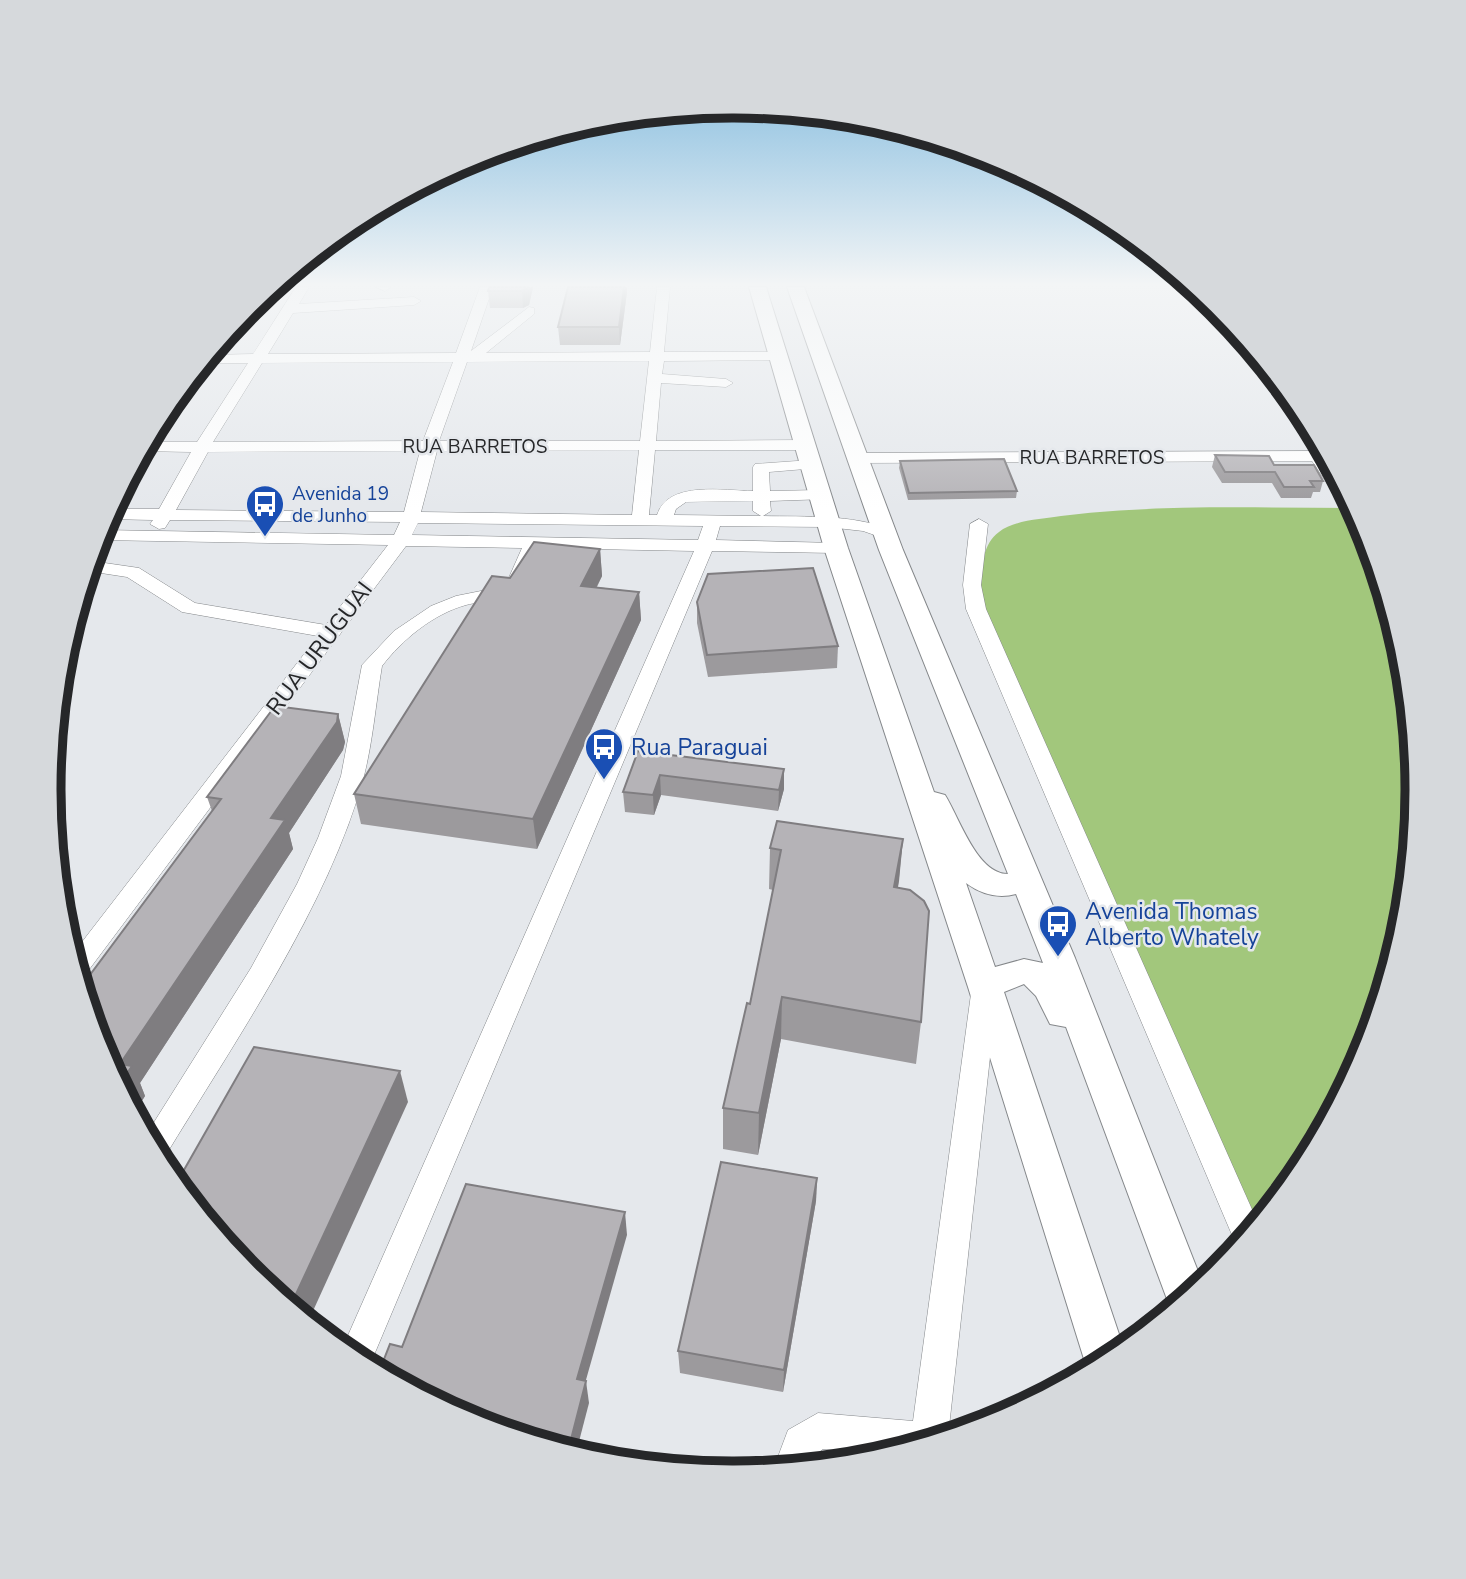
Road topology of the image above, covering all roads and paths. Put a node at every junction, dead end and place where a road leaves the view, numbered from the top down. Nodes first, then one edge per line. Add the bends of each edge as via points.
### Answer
1 (258, 361) edge
2 (465, 361) edge
3 (656, 361) edge
4 (780, 361) edge
5 (822, 361) edge
6 (654, 378) junction
7 (726, 383) dead end
8 (429, 445) junction
9 (805, 445) junction
10 (647, 446) junction
11 (155, 447) edge
12 (202, 447) junction
13 (1316, 456) edge
14 (858, 457) junction
15 (811, 465) junction
16 (820, 495) junction
17 (763, 496) junction
18 (121, 514) edge
19 (164, 514) junction
20 (411, 518) junction
21 (640, 519) junction
22 (664, 519) junction
23 (713, 520) junction
24 (762, 521) junction
25 (979, 524) dead end
26 (886, 534) junction
27 (832, 535) junction
28 (111, 536) edge
29 (141, 536) junction
30 (401, 540) junction
31 (533, 542) junction
32 (706, 545) junction
33 (99, 567) edge
34 (330, 632) junction
35 (906, 761) junction
36 (1026, 880) junction
37 (83, 959) edge
38 (985, 987) junction
39 (1115, 1105) junction
40 (159, 1139) edge
41 (1244, 1225) edge
42 (1184, 1288) edge
43 (360, 1348) edge
44 (1102, 1350) edge
45 (930, 1431) edge
46 (904, 1439) edge
47 (794, 1458) edge

1 - 12 street
2 - 8 street, RUA URUGUAI
3 - 6 street
4 - 9 main road
5 - 14 main road
6 - 7 street
6 - 10 street
8 - 10 street, RUA BARRETOS
8 - 12 street, RUA BARRETOS
8 - 20 street, RUA URUGUAI
9 - 10 street, RUA BARRETOS
9 - 15 main road
10 - 21 street
11 - 12 street, RUA BARRETOS
12 - 19 street
13 - 14 street, RUA BARRETOS
14 - 26 main road
15 - 16 main road
15 - 17 street via 761,467
16 - 17 street
16 - 27 main road
17 - 22 street via 682,497 668,506
17 - 24 street
18 - 19 street
19 - 20 street
19 - 29 street via 159,524
20 - 21 street
20 - 30 street, RUA URUGUAI
21 - 22 street
22 - 23 street
23 - 24 street
23 - 32 street
24 - 27 street
25 - 41 street via 972,585 976,609
26 - 27 street via 866,526
26 - 36 main road
27 - 32 street
27 - 35 main road
28 - 29 street
29 - 30 street
30 - 31 street
30 - 34 street, RUA URUGUAI
31 - 32 street
31 - 40 street via 512,588 435,612 383,650 373,665 349,788 305,890 266,965
32 - 43 street
33 - 34 street via 132,572 189,608
34 - 37 street, RUA URUGUAI
35 - 36 main road via 939,809 967,866 979,878 990,886 1003,887
35 - 38 main road
36 - 39 main road
38 - 39 main road via 1017,971 1034,973 1048,984
38 - 44 main road
38 - 45 street
39 - 42 main road
46 - 47 street via 818,1431 801,1443

